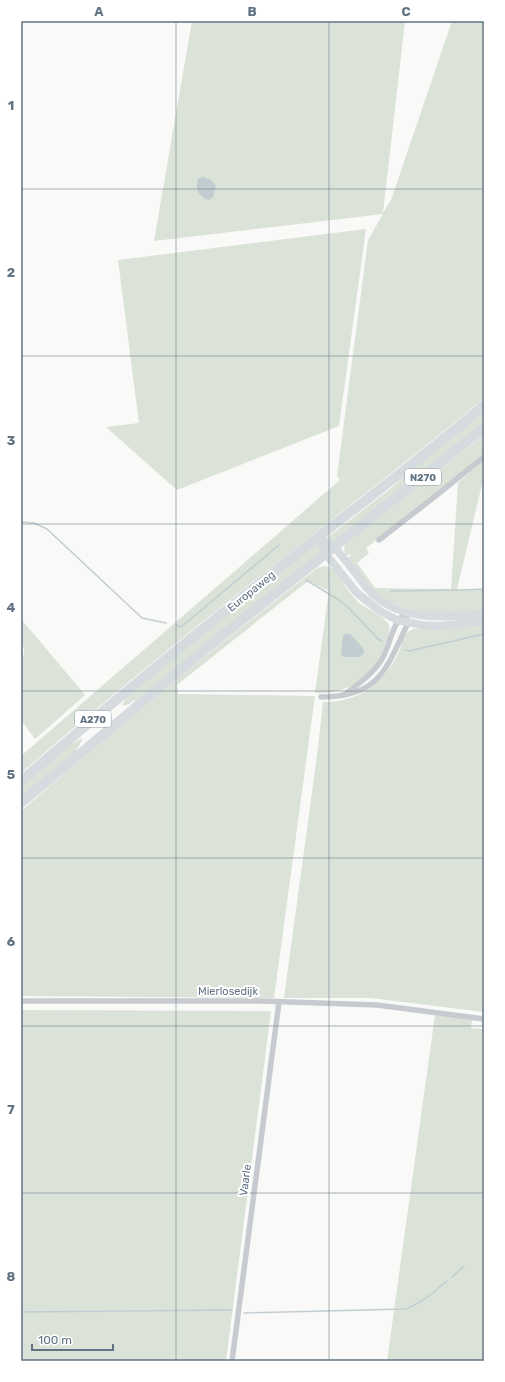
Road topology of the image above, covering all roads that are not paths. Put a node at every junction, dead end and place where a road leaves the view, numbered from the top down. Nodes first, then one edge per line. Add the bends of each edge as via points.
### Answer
1 (484, 405) edge
2 (484, 428) edge
3 (484, 457) edge
4 (319, 537) junction
5 (378, 540) dead end
6 (334, 546) junction
7 (325, 553) junction
8 (405, 613) junction
9 (484, 614) edge
10 (397, 620) junction
11 (484, 621) edge
12 (408, 623) junction
13 (344, 695) junction
14 (321, 697) dead end
15 (21, 781) edge
16 (21, 803) edge
17 (21, 1000) edge
18 (279, 1002) junction
19 (484, 1019) edge
20 (232, 1361) edge

1 - 4 highway, Europaweg / N270
2 - 6 highway, Europaweg / N270
3 - 5 street
4 - 6 street
4 - 7 street
4 - 15 highway, Europaweg / A270 via 80,729
6 - 7 highway, Europaweg / N270
6 - 8 street via 368,590 388,605
7 - 10 street via 357,593 380,611
7 - 16 highway, Europaweg / A270 via 176,672
8 - 9 street via 442,618
8 - 10 street
8 - 12 street
10 - 12 street
10 - 13 street via 382,659 371,674
11 - 12 street via 439,626
12 - 13 street via 387,666 377,680 358,692
13 - 14 street
17 - 18 street, Mierlosedijk
18 - 19 street, Mierlosedijk via 377,1005
18 - 20 street, Vaarle

